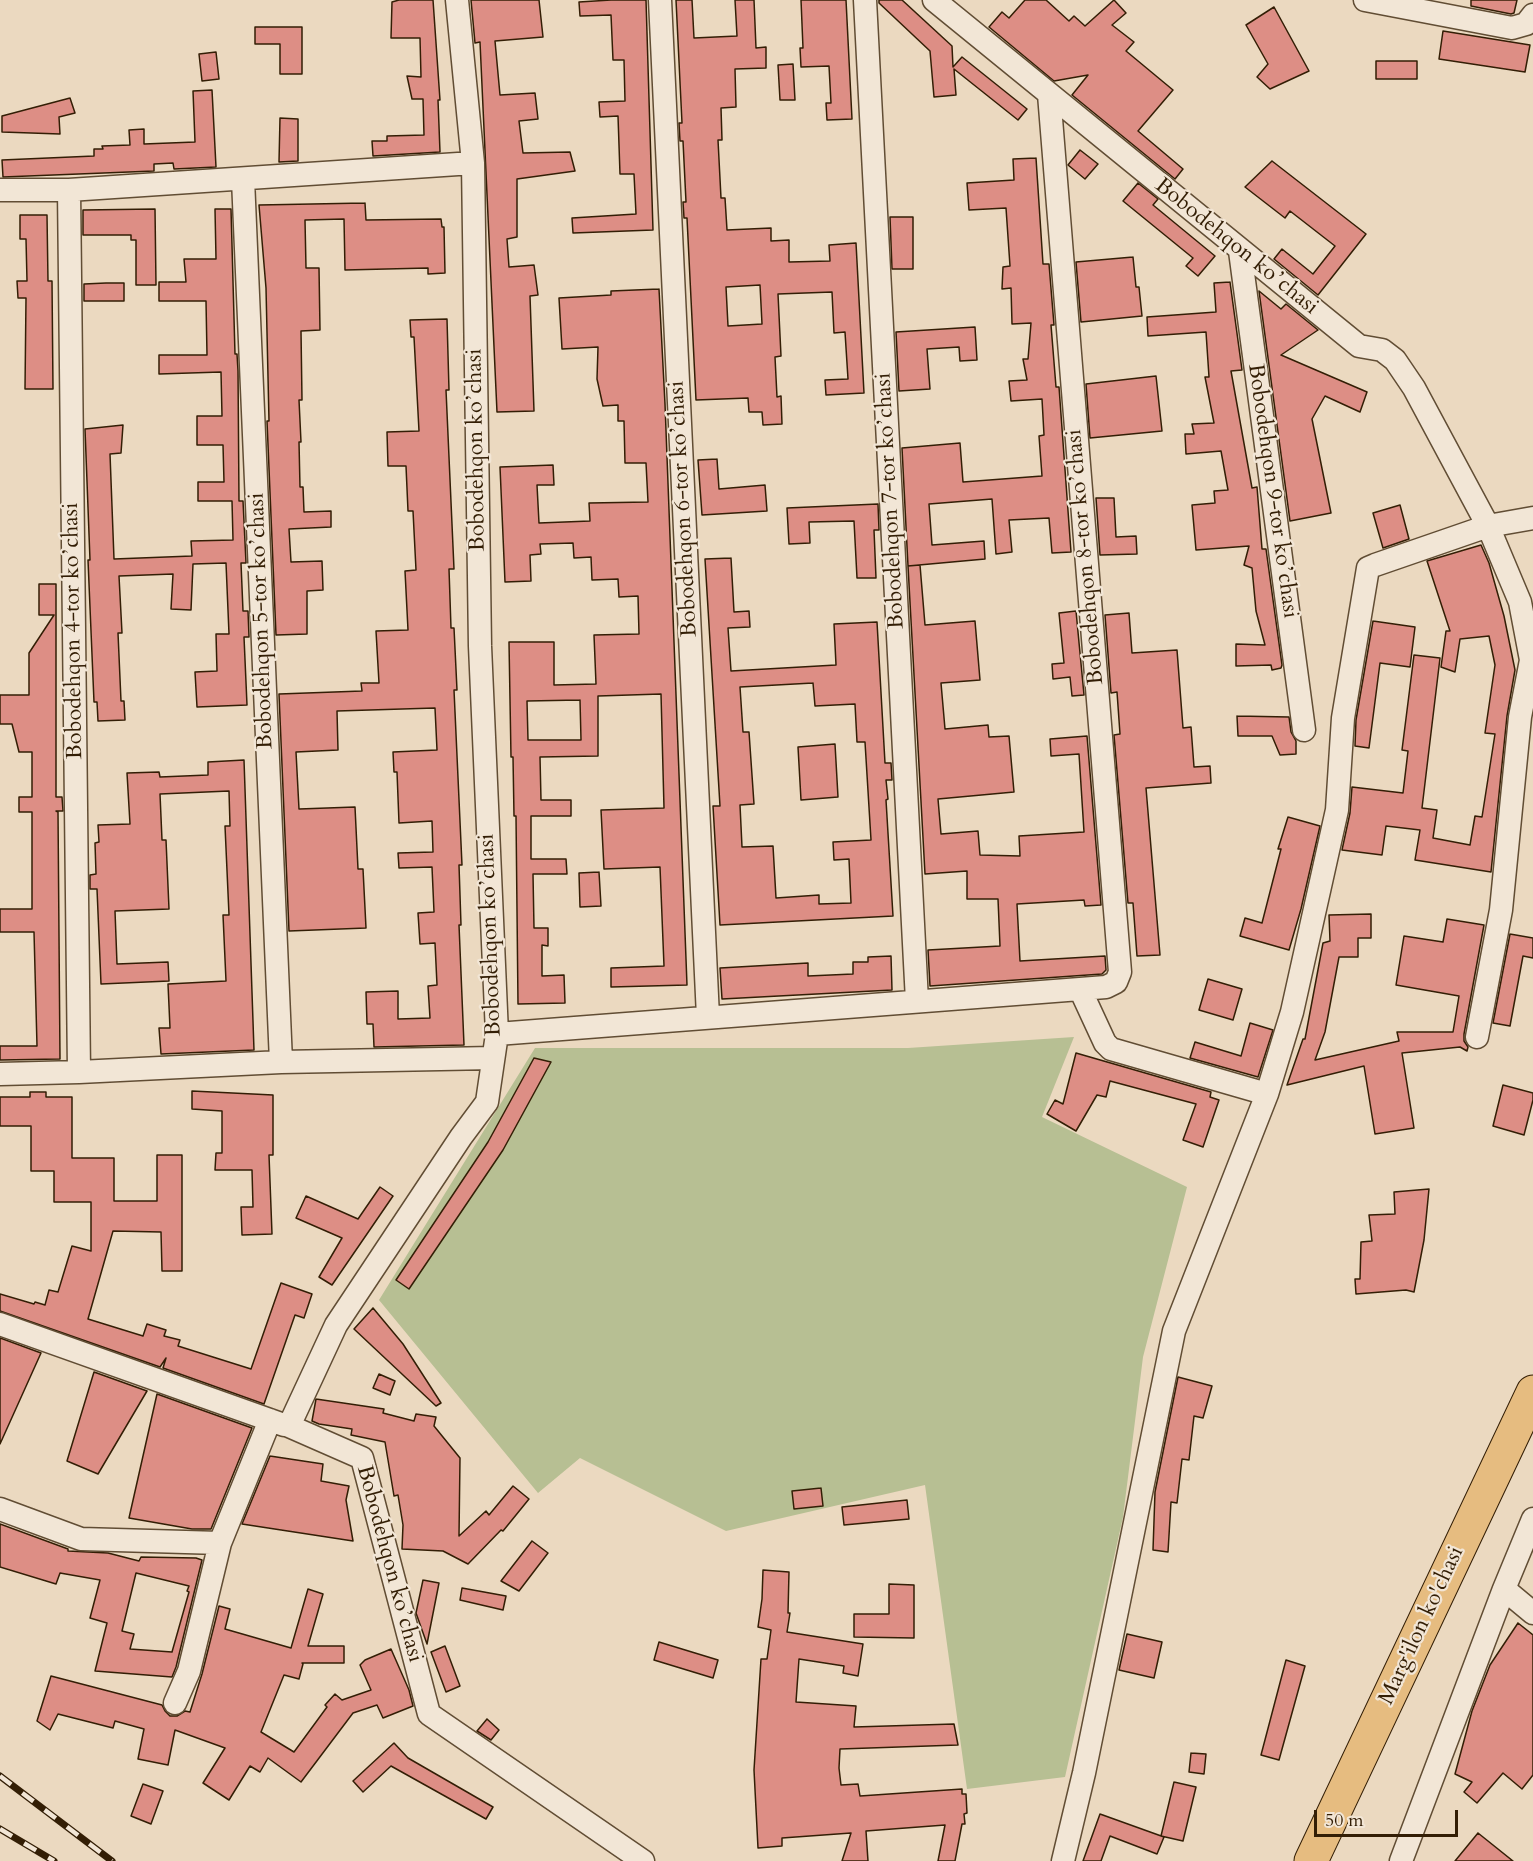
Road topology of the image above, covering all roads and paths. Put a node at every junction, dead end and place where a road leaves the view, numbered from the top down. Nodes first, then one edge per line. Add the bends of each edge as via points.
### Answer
1 (457, 0) edge
2 (660, 0) edge
3 (865, 0) edge
4 (934, 0) edge
5 (1365, 0) edge
6 (1533, 15) edge
7 (1049, 94) junction
8 (473, 163) junction
9 (243, 179) junction
10 (0, 190) edge
11 (69, 190) junction
12 (1240, 251) junction
13 (1533, 518) edge
14 (1488, 526) junction
15 (1304, 730) dead end
16 (1080, 989) junction
17 (917, 1001) junction
18 (708, 1017) junction
19 (497, 1034) junction
20 (1477, 1037) dead end
21 (493, 1058) junction
22 (281, 1062) junction
23 (79, 1072) junction
24 (0, 1074) edge
25 (1267, 1094) junction
26 (0, 1324) edge
27 (1533, 1392) edge
28 (279, 1423) junction
29 (0, 1509) edge
30 (1533, 1519) edge
31 (220, 1543) junction
32 (1503, 1589) junction
33 (1533, 1613) edge
34 (175, 1703) dead end
35 (643, 1861) edge
36 (1063, 1861) edge
37 (1311, 1861) edge
38 (1401, 1861) edge

1 - 8 street, Bobodehqon koʼchasi
2 - 18 street, Bobodehqon 6-tor koʼchasi
3 - 17 street, Bobodehqon 7-tor koʼchasi
4 - 7 street, Bobodehqon koʼchasi
5 - 6 street via 1512,28 1526,24
7 - 12 street, Bobodehqon koʼchasi
7 - 16 street, Bobodehqon 8-tor koʼchasi via 1120,972 1116,982 1106,987
8 - 9 street
8 - 19 street, Bobodehqon koʼchasi via 480,646
9 - 11 street
9 - 22 street, Bobodehqon 5-tor koʼchasi
10 - 11 street
11 - 23 street, Bobodehqon 4-tor koʼchasi
12 - 14 street, Bobodehqon koʼchasi via 1359,346 1383,350 1395,360
12 - 15 street, Bobodehqon 9-tor koʼchasi
13 - 14 street
14 - 20 street, Bobodehqon koʼchasi via 1520,602 1531,660 1520,717 1501,910
14 - 25 street via 1368,568 1343,718 1337,810 1292,1012
16 - 17 street, Bobodehqon 8-tor koʼchasi
16 - 25 street via 1111,1049
17 - 18 street, Bobodehqon 8-tor koʼchasi
18 - 19 street, Bobodehqon 8-tor koʼchasi
19 - 21 street, Bobodehqon koʼchasi
21 - 22 street
21 - 28 street, Bobodehqon koʼchasi via 487,1102 336,1325
22 - 23 street
23 - 24 street
25 - 36 street via 1174,1331
26 - 28 street
27 - 37 main road, Marg'ilon ko'chasi
28 - 31 street
28 - 35 street, Bobodehqon koʼchasi via 362,1458 429,1714
29 - 31 street via 81,1539
30 - 32 street
31 - 34 street via 189,1671
32 - 33 street
32 - 38 street

